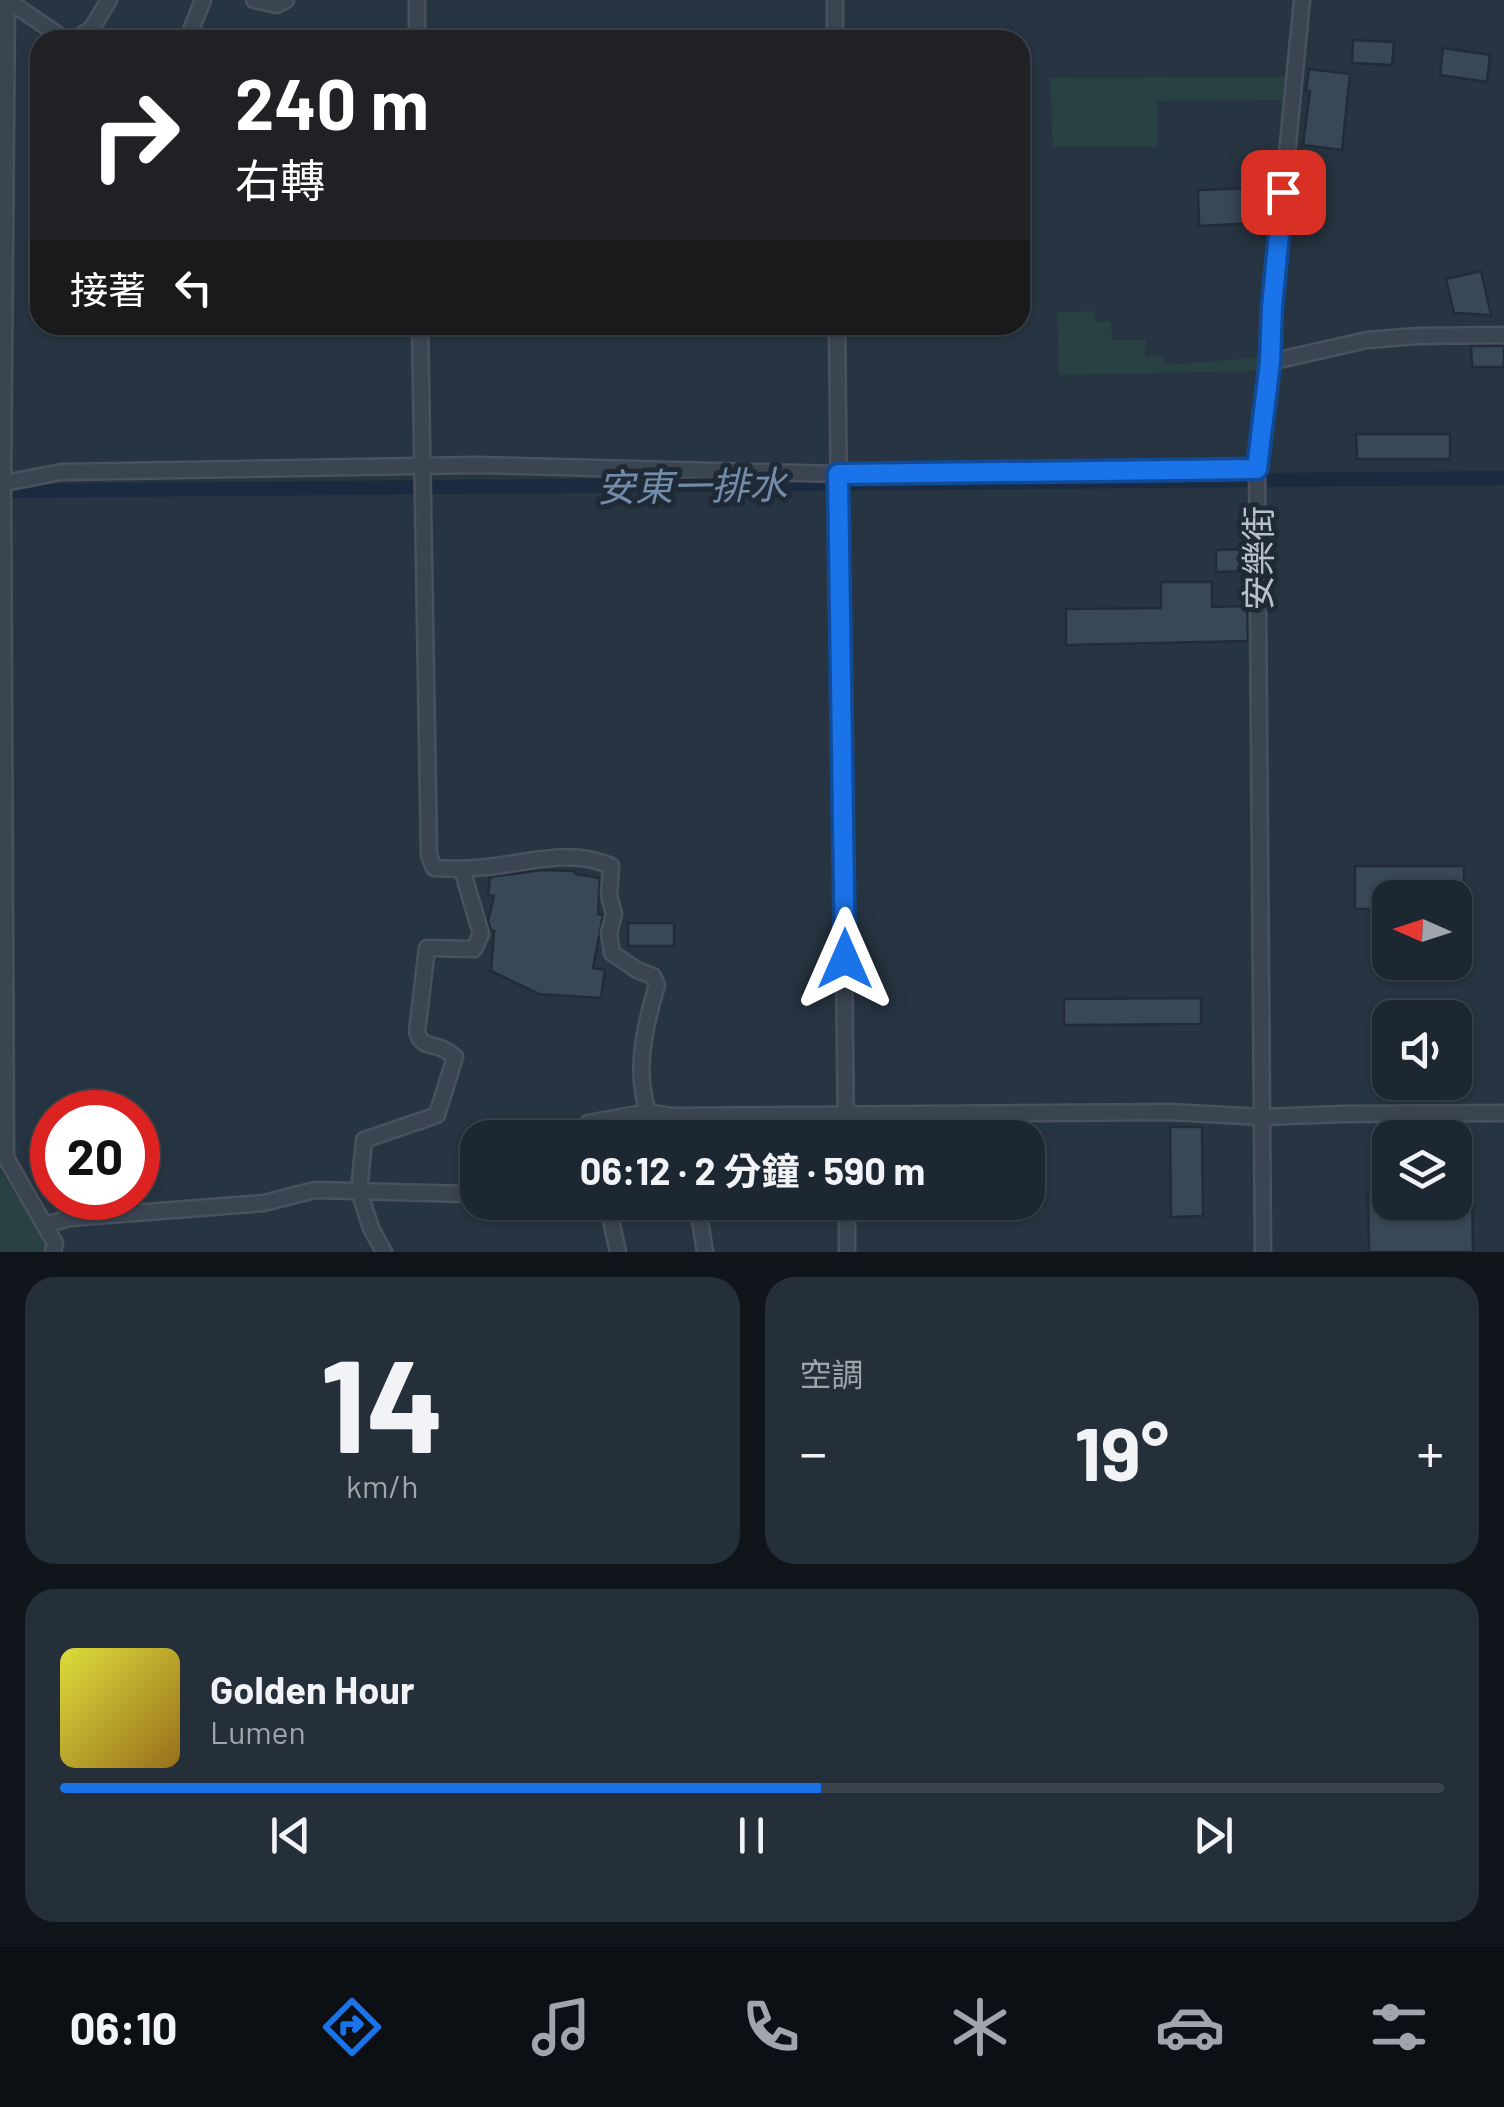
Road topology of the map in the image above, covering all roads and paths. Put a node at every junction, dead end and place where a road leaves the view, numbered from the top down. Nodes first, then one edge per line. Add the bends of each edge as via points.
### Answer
1 (7, 0) edge
2 (109, 0) edge
3 (203, 0) edge
4 (254, 0) edge
5 (286, 0) edge
6 (417, 0) edge
7 (835, 0) edge
8 (1302, 0) edge
9 (51, 30) edge
10 (89, 30) edge
11 (191, 30) edge
12 (418, 30) edge
13 (835, 30) edge
14 (420, 335) edge
15 (837, 335) edge
16 (1504, 335) edge
17 (1270, 362) junction
18 (422, 466) junction
19 (1257, 469) junction
20 (838, 474) junction
21 (2, 484) edge
22 (462, 870) junction
23 (648, 1112) junction
24 (1504, 1113) edge
25 (845, 1114) junction
26 (671, 1116) junction
27 (1262, 1118) junction
28 (604, 1120) edge
29 (672, 1120) edge
30 (845, 1120) edge
31 (359, 1190) junction
32 (460, 1194) edge
33 (611, 1220) edge
34 (700, 1220) edge
35 (846, 1220) edge
36 (46, 1225) junction
37 (53, 1252) edge
38 (384, 1252) edge
39 (618, 1252) edge
40 (705, 1252) edge
41 (847, 1252) edge
42 (1263, 1252) edge

1 - 9 street
1 - 21 street
2 - 10 street
3 - 11 street
4 - 5 street
6 - 12 street
7 - 13 street
8 - 17 street, 安樂街
14 - 18 street
15 - 20 street
16 - 17 street via 1367,340
17 - 19 street, 安樂街
18 - 20 street
18 - 21 street via 61,472
18 - 22 street via 429,855 434,868
19 - 20 street
19 - 27 street, 安樂街
20 - 25 street
21 - 36 street via 6,1158
22 - 23 street via 552,856 594,858 611,866 612,953 653,976 657,985 644,1029 641,1091
22 - 31 street via 481,934 474,949 428,948 417,1032 426,1046 455,1057 436,1115 364,1140
23 - 26 street
23 - 28 street
24 - 27 street
25 - 26 street
25 - 27 street via 1172,1112
25 - 30 street
26 - 29 street
27 - 42 street, 安樂街
31 - 32 street
31 - 36 street
31 - 38 street
33 - 39 street
34 - 40 street
35 - 41 street
36 - 37 street via 56,1242

